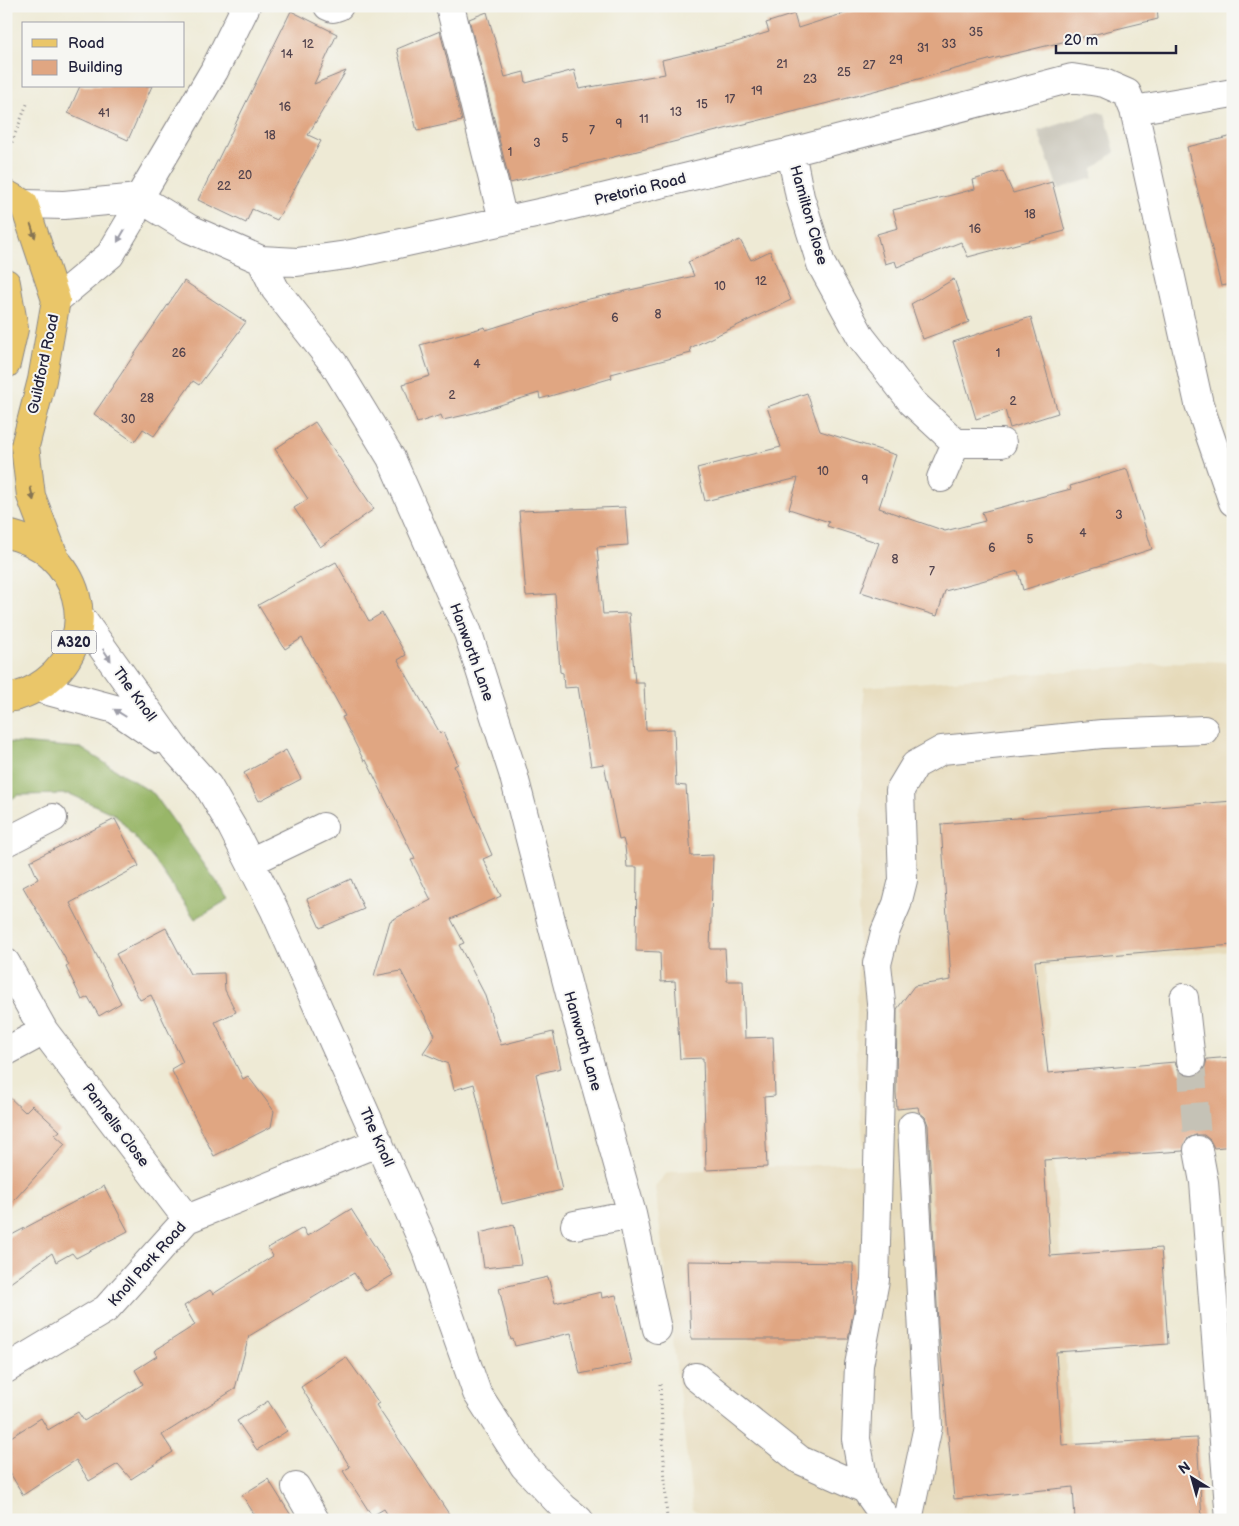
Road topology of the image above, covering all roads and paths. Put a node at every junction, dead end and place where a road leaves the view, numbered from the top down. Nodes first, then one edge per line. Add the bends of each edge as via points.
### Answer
1 (246, 6) edge
2 (328, 6) edge
3 (339, 6) edge
4 (450, 6) edge
5 (1233, 94) edge
6 (27, 104) dead end
7 (1134, 110) junction
8 (10, 147) dead end
9 (791, 152) junction
10 (139, 198) junction
11 (15, 199) edge
12 (503, 220) junction
13 (261, 260) junction
14 (6, 283) edge
15 (56, 300) junction
16 (6, 364) edge
17 (956, 443) junction
18 (1002, 443) dead end
19 (941, 478) dead end
20 (1233, 502) edge
21 (6, 534) edge
22 (54, 556) junction
23 (79, 615) junction
24 (37, 688) junction
25 (6, 698) edge
26 (1204, 730) dead end
27 (175, 749) junction
28 (53, 818) dead end
29 (323, 827) dead end
30 (6, 842) edge
31 (250, 862) junction
32 (6, 963) edge
33 (1184, 998) dead end
34 (44, 1031) junction
35 (7, 1051) edge
36 (1192, 1061) tunnel mouth
37 (912, 1126) dead end
38 (379, 1142) junction
39 (1198, 1150) tunnel mouth
40 (632, 1214) junction
41 (187, 1219) junction
42 (575, 1224) dead end
43 (657, 1329) joint
44 (6, 1368) edge
45 (696, 1377) dead end
46 (296, 1488) dead end
47 (865, 1489) junction
48 (315, 1520) edge
49 (579, 1520) edge
50 (667, 1520) edge
51 (887, 1520) edge
52 (908, 1520) edge
53 (1230, 1520) edge

1 - 10 street, Guildford Road via 214,71
2 - 3 street
4 - 12 street
5 - 7 street
6 - 8 path
7 - 9 street, Pretoria Road via 1127,92 1104,83 1072,78
7 - 20 street via 1199,404
9 - 12 street, Pretoria Road
9 - 17 street, Hamilton Close via 800,197 821,264 861,337 912,402
10 - 11 street via 64,205
10 - 13 street via 190,230
10 -> 15 street, Guildford Road via 132,218 110,255
11 -> 15 main road, A320
12 - 13 street, Pretoria Road via 347,255 297,262
13 - 40 street, Hanworth Lane via 275,288 334,364 391,458 468,633 513,773 570,994
14 - 16 main road via 14,329
15 -> 22 main road, Guildford Road / A320 via 42,380 24,446 31,496
17 - 18 street
17 - 19 street
21 - 22 main road, A320 via 33,541
22 - 23 main road, A320 via 68,574
23 - 24 main road, A320 via 76,637 68,657 55,675
23 -> 27 street, The Knoll
24 - 25 main road, A320
27 -> 24 street, The Knoll via 115,709
26 - 47 street via 1102,734 942,750 915,766 900,790 903,880 877,964 882,1012 875,1280 859,1365 856,1439
27 - 31 street, The Knoll via 208,786
28 - 30 street
29 - 31 street
31 - 38 street, The Knoll
32 - 34 street, Pannells Close
33 - 36 street
34 - 35 street
34 - 41 street, Pannells Close
37 - 52 street via 928,1426
38 - 41 street, Knoll Park Road
38 - 49 street, The Knoll via 426,1249 477,1392 524,1466
39 - 53 street via 1204,1182
40 - 42 street
40 - 43 street, Hanworth Lane
41 - 44 street, Knoll Park Road via 106,1309
43 - 50 path
45 - 47 street via 800,1460
46 - 48 street
47 - 51 street

